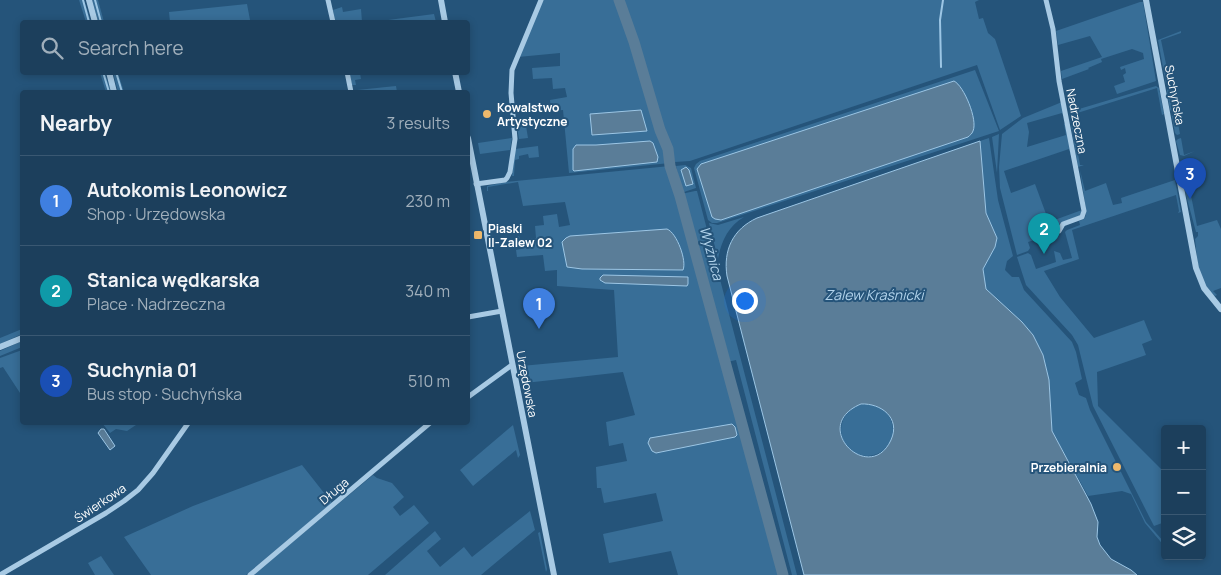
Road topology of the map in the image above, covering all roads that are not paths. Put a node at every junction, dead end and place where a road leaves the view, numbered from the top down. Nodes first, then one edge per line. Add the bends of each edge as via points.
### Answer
1 (88, 0) edge
2 (328, 0) edge
3 (441, 0) edge
4 (541, 0) edge
5 (1046, 0) edge
6 (1146, 0) edge
7 (94, 20) edge
8 (333, 20) edge
9 (445, 20) edge
10 (110, 75) edge
11 (348, 75) edge
12 (456, 75) edge
13 (114, 90) edge
14 (351, 90) edge
15 (459, 90) edge
16 (470, 150) edge
17 (476, 184) junction
18 (1058, 231) dead end
19 (1221, 310) edge
20 (502, 311) junction
21 (470, 317) edge
22 (20, 339) edge
23 (0, 348) edge
24 (512, 365) junction
25 (470, 396) edge
26 (187, 425) edge
27 (427, 425) edge
28 (0, 575) edge
29 (250, 575) edge
30 (554, 575) edge

1 - 7 street
2 - 8 street
3 - 9 street
4 - 17 street via 512,70 515,138 509,175 505,180
5 - 18 street, Nadrzeczna via 1084,209 1082,217 1063,224
6 - 19 street, Suchyńska via 1197,273
10 - 13 street
11 - 14 street
12 - 15 street
16 - 17 street, Urzędowska
17 - 20 street, Urzędowska
20 - 21 street
20 - 24 street, Urzędowska
22 - 23 street
24 - 25 street
24 - 30 street, Urzędowska
26 - 28 street, Świerkowa via 138,490 106,513
27 - 29 street, Długa

